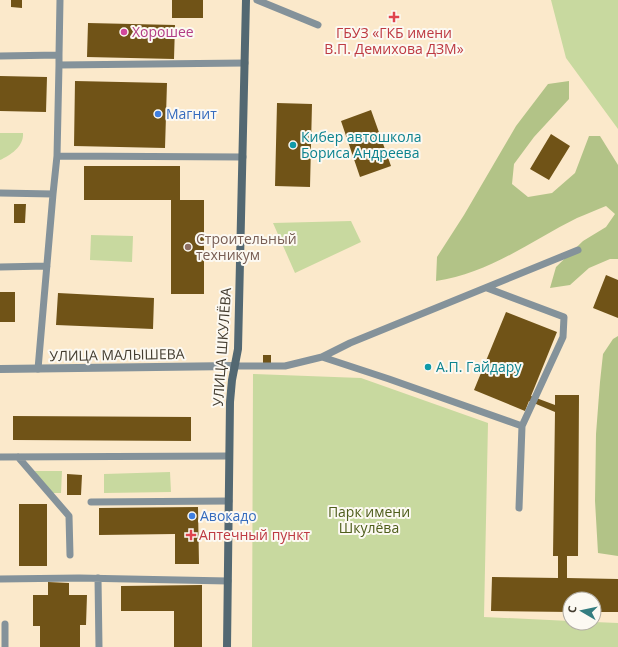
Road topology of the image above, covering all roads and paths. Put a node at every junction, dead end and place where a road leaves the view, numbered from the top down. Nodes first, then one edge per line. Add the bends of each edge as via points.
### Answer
1 (60, 0) edge
2 (246, 0) edge
3 (256, 0) edge
4 (318, 25) dead end
5 (59, 55) junction
6 (0, 56) edge
7 (245, 63) junction
8 (59, 65) junction
9 (57, 156) junction
10 (243, 157) junction
11 (0, 193) edge
12 (53, 194) junction
13 (578, 250) dead end
14 (47, 266) junction
15 (0, 267) edge
16 (487, 288) junction
17 (322, 357) junction
18 (234, 366) junction
19 (0, 369) edge
20 (38, 369) junction
21 (522, 426) junction
22 (229, 456) junction
23 (0, 457) edge
24 (18, 457) junction
25 (229, 501) junction
26 (91, 502) dead end
27 (519, 508) dead end
28 (70, 555) dead end
29 (98, 578) junction
30 (0, 579) edge
31 (228, 581) junction
32 (5, 624) dead end
33 (5, 647) edge
34 (99, 647) edge
35 (227, 647) edge

1 - 5 lane
2 - 7 street, УЛИЦА ШКУЛЁВА
3 - 4 lane
5 - 6 lane
5 - 8 lane
7 - 8 lane
7 - 10 street, УЛИЦА ШКУЛЁВА
8 - 9 lane
9 - 10 lane
9 - 12 lane
10 - 18 street, УЛИЦА ШКУЛЁВА via 238,349
11 - 12 lane
12 - 14 lane
13 - 16 lane
14 - 15 lane
14 - 20 lane
16 - 17 lane via 350,343
16 - 21 lane via 564,317 563,337
17 - 18 lane via 285,366
17 - 21 lane
18 - 20 street, УЛИЦА МАЛЫШЕВА
18 - 22 street, УЛИЦА ШКУЛЁВА
19 - 20 street, УЛИЦА МАЛЫШЕВА
21 - 27 lane
22 - 24 lane
22 - 25 street, УЛИЦА ШКУЛЁВА
23 - 24 lane
24 - 28 lane via 69,516
25 - 26 lane
25 - 31 street, УЛИЦА ШКУЛЁВА
29 - 30 lane
29 - 31 lane
29 - 34 lane
31 - 35 street, УЛИЦА ШКУЛЁВА
32 - 33 lane

